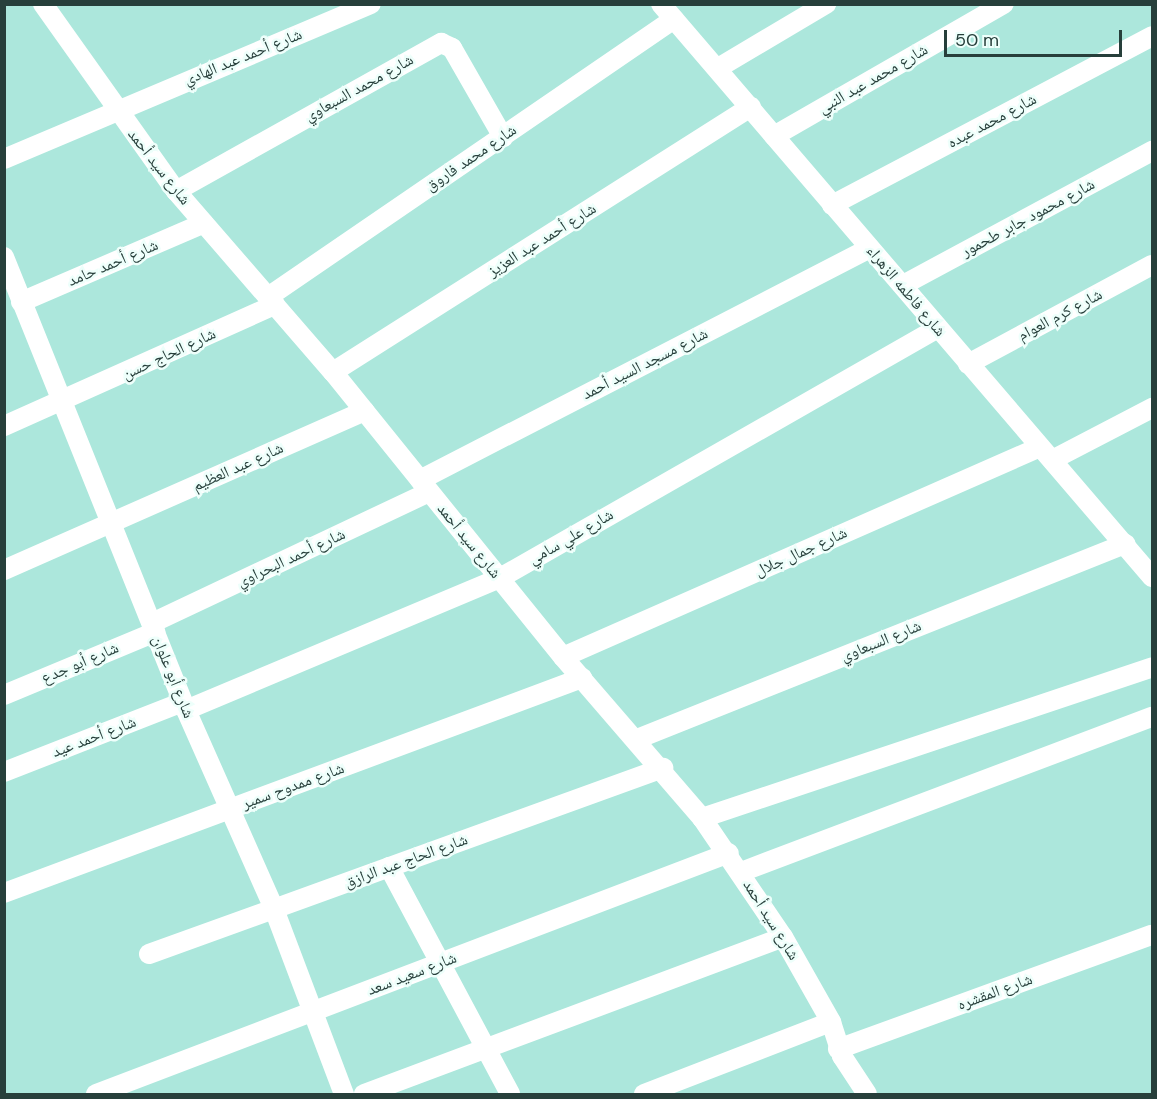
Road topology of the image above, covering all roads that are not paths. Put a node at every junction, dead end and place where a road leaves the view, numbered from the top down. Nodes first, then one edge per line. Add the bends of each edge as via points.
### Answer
1 (43, 4) edge
2 (371, 4) edge
3 (826, 4) edge
4 (1004, 4) edge
5 (668, 12) edge
6 (1152, 36) edge
7 (718, 68) junction
8 (751, 107) junction
9 (115, 110) junction
10 (774, 136) junction
11 (503, 137) junction
12 (1152, 151) edge
13 (4, 159) edge
14 (176, 191) junction
15 (832, 205) junction
16 (204, 223) junction
17 (870, 248) junction
18 (1152, 265) edge
19 (6, 266) edge
20 (903, 285) junction
21 (272, 301) junction
22 (21, 302) junction
23 (938, 328) junction
24 (968, 364) junction
25 (333, 372) junction
26 (64, 402) junction
27 (1152, 408) edge
28 (364, 411) junction
29 (4, 426) edge
30 (1046, 453) junction
31 (425, 486) junction
32 (112, 523) junction
33 (1125, 544) junction
34 (1149, 568) edge
35 (4, 570) edge
36 (500, 578) junction
37 (154, 628) junction
38 (563, 657) junction
39 (1152, 667) edge
40 (582, 678) junction
41 (4, 694) edge
42 (185, 706) junction
43 (1152, 717) edge
44 (637, 739) junction
45 (663, 768) junction
46 (4, 772) edge
47 (228, 810) junction
48 (702, 818) junction
49 (729, 853) junction
50 (388, 867) junction
51 (741, 872) junction
52 (4, 893) edge
53 (274, 909) junction
54 (1152, 935) edge
55 (783, 937) junction
56 (149, 954) dead end
57 (439, 963) junction
58 (313, 1012) junction
59 (831, 1022) junction
60 (838, 1049) junction
61 (486, 1050) junction
62 (96, 1095) edge
63 (344, 1095) edge
64 (364, 1095) edge
65 (510, 1095) edge
66 (644, 1095) edge
67 (867, 1095) edge

1 - 9 street, شارع سيد أحمد
2 - 9 street, شارع أحمد عبد الهادي
3 - 7 street
4 - 10 street, شارع محمد عبد النبي
5 - 7 street, شارع فاطمه الزهراء
5 - 11 street, شارع محمد فاروق
6 - 15 street, شارع محمد عبده
7 - 8 street, شارع فاطمه الزهراء
8 - 10 street, شارع فاطمه الزهراء
8 - 25 street, شارع أحمد عبد العزيز
9 - 13 street, شارع أحمد عبد الهادي
9 - 14 street, شارع سيد أحمد
10 - 15 street, شارع فاطمه الزهراء
11 - 14 street, شارع محمد السبعاوي via 452,48 441,43
11 - 21 street, شارع محمد فاروق
12 - 20 street, شارع محمود جابر طحمور
14 - 16 street, شارع سيد أحمد
15 - 17 street, شارع فاطمه الزهراء
16 - 21 street, شارع سيد أحمد
16 - 22 street, شارع أحمد حامد
17 - 20 street, شارع فاطمه الزهراء
17 - 31 street, شارع مسجد السيد أحمد
18 - 24 street, شارع كرم العوام
19 - 22 street, شارع أبو علوان
20 - 23 street, شارع فاطمه الزهراء
21 - 25 street, شارع سيد أحمد
21 - 26 street, شارع الحاج حسن
22 - 26 street, شارع أبو علوان
23 - 24 street, شارع فاطمه الزهراء
23 - 36 street, شارع علي سامي
24 - 30 street, شارع فاطمه الزهراء
25 - 28 street, شارع سيد أحمد
26 - 29 street, شارع الحاج حسن
26 - 32 street, شارع أبو علوان
27 - 30 street, شارع جمال جلال
28 - 31 street, شارع سيد أحمد
28 - 32 street, شارع عبد العظيم
30 - 33 street, شارع فاطمه الزهراء
30 - 38 street, شارع جمال جلال
31 - 36 street, شارع سيد أحمد
31 - 37 street, شارع أحمد البحراوي
32 - 35 street, شارع عبد العظيم
32 - 37 street, شارع أبو علوان
33 - 34 street, شارع فاطمه الزهراء
33 - 44 street, شارع السبعاوي
36 - 38 street, شارع سيد أحمد
36 - 42 street, شارع علي سامي
37 - 41 street, شارع أبو جدع
37 - 42 street, شارع أبو علوان
38 - 40 street, شارع سيد أحمد
39 - 48 street
40 - 44 street, شارع سيد أحمد
40 - 47 street, شارع ممدوح سمير
42 - 46 street, شارع أحمد عيد
42 - 47 street, شارع أبو علوان
43 - 51 street
44 - 45 street, شارع سيد أحمد
45 - 48 street, شارع سيد أحمد
45 - 50 street, شارع الحاج عبد الرازق
47 - 52 street, شارع ممدوح سمير
47 - 53 street, شارع أبو علوان
48 - 49 street, شارع سيد أحمد
49 - 51 street, شارع سيد أحمد
49 - 57 street, شارع سعيد سعد
50 - 53 street, شارع الحاج عبد الرازق
50 - 57 street
51 - 55 street, شارع سيد أحمد
53 - 56 street, شارع الحاج عبد الرازق
53 - 58 street, شارع أبو علوان
54 - 60 street, شارع المقشره
55 - 59 street, شارع سيد أحمد
55 - 61 street
57 - 58 street, شارع سعيد سعد
57 - 61 street
58 - 62 street, شارع سعيد سعد
58 - 63 street, شارع أبو علوان
59 - 60 street, شارع سيد أحمد
59 - 66 street
60 - 67 street, شارع سيد أحمد
61 - 64 street
61 - 65 street

